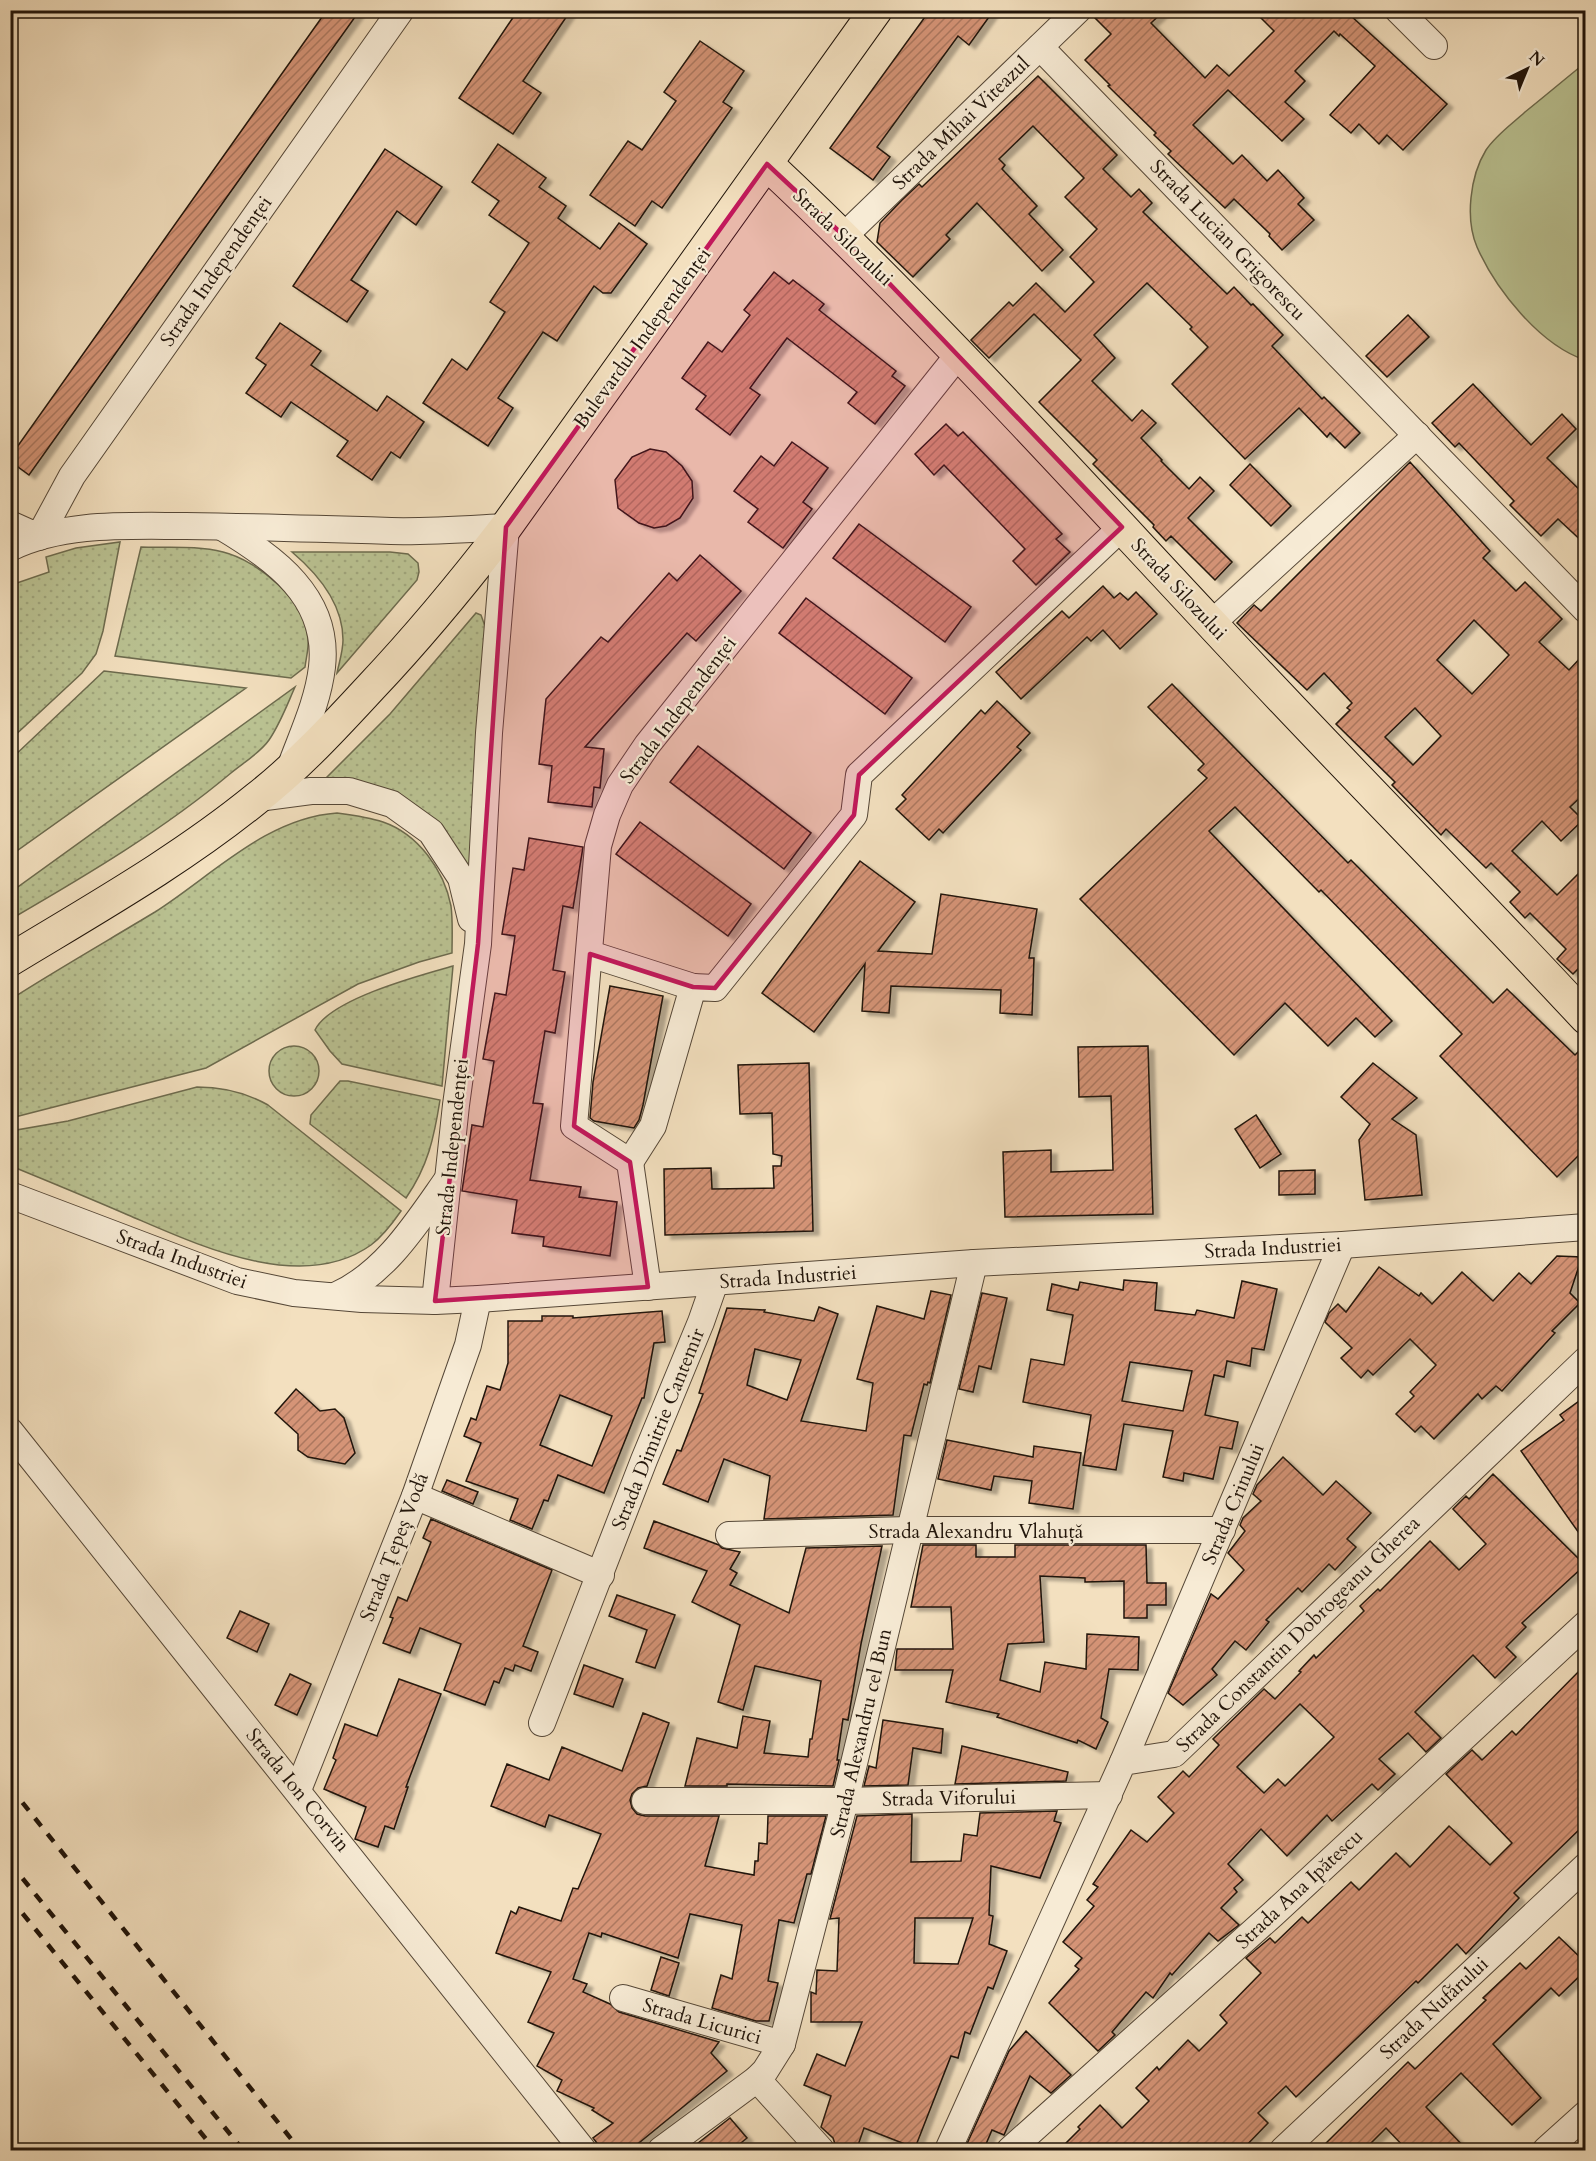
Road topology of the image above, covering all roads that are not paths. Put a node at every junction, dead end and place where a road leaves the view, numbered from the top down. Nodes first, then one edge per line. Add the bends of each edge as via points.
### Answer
1 (401, 10) edge
2 (876, 10) edge
3 (1078, 10) edge
4 (1398, 10) edge
5 (1040, 46) junction
6 (1434, 46) dead end
7 (767, 164) junction
8 (844, 236) junction
9 (959, 354) junction
10 (1417, 435) junction
11 (10, 524) edge
12 (221, 526) junction
13 (506, 527) junction
14 (1122, 527) junction
15 (39, 537) junction
16 (10, 548) edge
17 (1586, 610) edge
18 (1211, 624) junction
19 (290, 770) junction
20 (258, 798) junction
21 (478, 944) junction
22 (590, 954) junction
23 (10, 960) edge
24 (693, 987) junction
25 (1585, 1015) edge
26 (630, 1162) junction
27 (448, 1177) junction
28 (10, 1194) edge
29 (1584, 1226) edge
30 (1342, 1245) junction
31 (974, 1263) junction
32 (715, 1282) junction
33 (648, 1287) junction
34 (334, 1296) junction
35 (478, 1299) junction
36 (435, 1301) junction
37 (1586, 1359) edge
38 (10, 1431) edge
39 (415, 1496) junction
40 (909, 1530) junction
41 (1222, 1530) junction
42 (729, 1535) dead end
43 (601, 1575) junction
44 (1586, 1624) edge
45 (542, 1723) dead end
46 (1123, 1762) junction
47 (298, 1790) junction
48 (1109, 1795) junction
49 (645, 1801) dead end
50 (845, 1801) junction
51 (1586, 1866) edge
52 (623, 1998) dead end
53 (782, 2044) junction
54 (757, 2079) junction
55 (1586, 2114) edge
56 (583, 2151) edge
57 (662, 2151) edge
58 (821, 2151) edge
59 (948, 2151) edge
60 (1010, 2151) edge
61 (1283, 2151) edge
62 (1546, 2151) edge

1 - 15 street, Strada Independenței via 72,476
2 - 7 main road, Bulevardul Independenței
3 - 5 street, Strada Mihai Viteazul
4 - 6 street
5 - 8 street, Strada Mihai Viteazul
5 - 10 street, Strada Lucian Grigorescu
7 - 8 main road, Strada Silozului
7 - 13 main road, Bulevardul Independenței
8 - 9 main road, Strada Silozului
9 - 14 main road, Strada Silozului
9 - 22 street, Strada Independenței via 647,745 620,785 598,846
10 - 17 street, Strada Lucian Grigorescu
10 - 18 street
11 - 15 street
12 - 13 street via 393,531
12 - 15 street via 108,527
12 - 19 street via 285,570 314,610 321,634 322,666 314,704
13 - 19 main road, Bulevardul Independenței via 399,658
13 - 21 street, Strada Independenței via 489,733
14 - 18 main road, Strada Silozului
14 - 24 street via 859,775 854,815 715,988
15 - 16 street
18 - 25 main road, Strada Silozului
19 - 20 main road, Bulevardul Independenței
20 - 21 street via 349,791 392,804 431,832 461,878
20 - 23 main road, Bulevardul Independenței via 165,863
21 - 27 street, Strada Independenței
22 - 24 street
22 - 26 street, Strada Independenței via 574,1126
24 - 26 street via 653,1126
26 - 33 street
27 - 34 street via 385,1260
27 - 36 street, Strada Independenței
28 - 34 street, Strada Industriei via 237,1281 294,1293
29 - 30 street, Strada Industriei
30 - 31 street, Strada Industriei
30 - 41 street, Strada Crinului
31 - 32 street, Strada Industriei
31 - 40 street, Strada Alexandru cel Bun
32 - 33 street, Strada Industriei
32 - 43 street, Strada Dimitrie Cantemir
33 - 35 street, Strada Industriei
34 - 36 street, Strada Industriei
35 - 36 street, Strada Industriei
35 - 39 street, Strada Țepeș Vodă via 468,1345
37 - 46 street, Strada Constantin Dobrogeanu Gherea via 1174,1754
38 - 47 street, Strada Ion Corvin
39 - 43 street
39 - 47 street, Strada Țepeș Vodă
40 - 41 street, Strada Alexandru Vlahuță
40 - 42 street, Strada Alexandru Vlahuță
40 - 50 street, Strada Alexandru cel Bun
41 - 46 street, Strada Crinului
43 - 45 street, Strada Dimitrie Cantemir
44 - 60 street, Strada Ana Ipătescu
46 - 48 street
47 - 56 street, Strada Ion Corvin
48 - 50 street, Strada Viforului
48 - 59 street
49 - 50 street, Strada Viforului
50 - 53 street, Strada Alexandru cel Bun
51 - 61 street, Strada Nufărului
52 - 53 street, Strada Licurici
53 - 54 street, Strada Alexandru cel Bun
54 - 57 street, Strada Alexandru cel Bun
54 - 58 street
55 - 62 street

